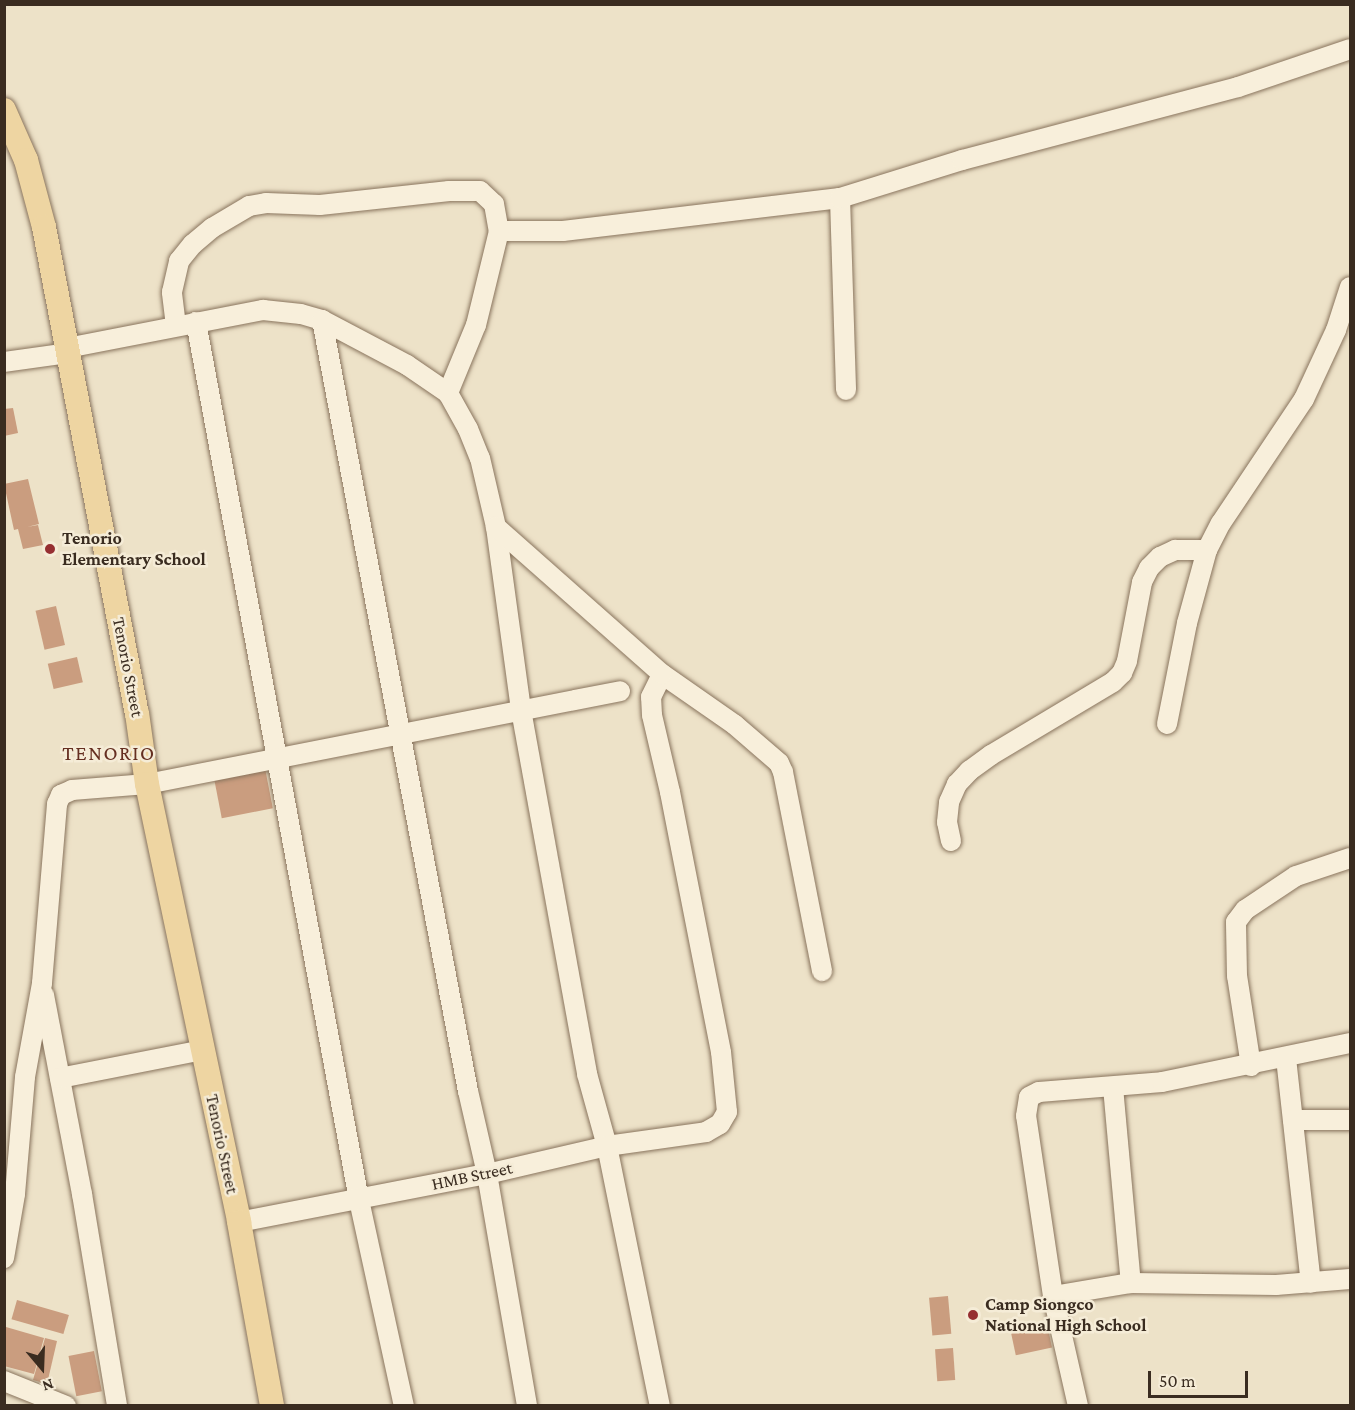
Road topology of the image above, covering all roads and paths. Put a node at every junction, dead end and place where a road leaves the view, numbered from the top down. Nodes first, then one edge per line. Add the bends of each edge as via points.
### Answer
1 (1350, 49) edge
2 (4, 110) edge
3 (840, 198) junction
4 (499, 231) junction
5 (1350, 287) edge
6 (322, 320) junction
7 (186, 324) junction
8 (68, 350) junction
9 (4, 362) edge
10 (846, 390) dead end
11 (448, 393) junction
12 (496, 527) junction
13 (1207, 550) junction
14 (662, 674) junction
15 (620, 691) dead end
16 (521, 710) junction
17 (1167, 724) dead end
18 (401, 735) junction
19 (278, 757) junction
20 (147, 784) junction
21 (951, 841) dead end
22 (1350, 858) edge
23 (822, 971) dead end
24 (42, 983) junction
25 (1350, 1043) edge
26 (203, 1050) junction
27 (1286, 1058) junction
28 (1251, 1066) junction
29 (60, 1078) junction
30 (1113, 1087) junction
31 (1293, 1120) junction
32 (1350, 1120) edge
33 (607, 1146) junction
34 (487, 1174) junction
35 (359, 1200) junction
36 (239, 1222) junction
37 (4, 1258) edge
38 (1350, 1280) edge
39 (1131, 1282) junction
40 (1311, 1283) junction
41 (1053, 1296) junction
42 (4, 1381) edge
43 (66, 1406) edge
44 (117, 1406) edge
45 (272, 1406) edge
46 (404, 1406) edge
47 (528, 1406) edge
48 (660, 1406) edge
49 (1078, 1406) edge

1 - 3 street via 1238,87 962,160
2 - 8 main road, Tenorio Street via 26,160
3 - 4 street via 563,231
3 - 10 street
4 - 7 street via 494,204 480,191 470,189 320,205 249,206 212,228 179,261 172,292
4 - 11 street via 477,325
5 - 13 street via 1336,330 1304,399
6 - 7 street via 263,310
6 - 11 street via 407,365
6 - 18 street
7 - 8 street
7 - 19 street
8 - 9 street
8 - 20 main road, Tenorio Street
11 - 12 street via 480,458
12 - 14 street
12 - 16 street
13 - 17 street via 1187,623
13 - 21 street via 1175,550 1160,556 1149,568 1142,582 1127,661 1113,682 991,755 957,784 949,802 947,822
14 - 23 street via 735,725 779,763
14 - 33 street, HMB Street via 651,697 652,715 686,869 728,1103 724,1119 706,1132
15 - 16 street
16 - 18 street
16 - 33 street via 587,1074
18 - 19 street
18 - 34 street
19 - 20 street
19 - 35 street
20 - 24 street via 72,790 59,798
20 - 26 main road, Tenorio Street
22 - 28 street via 1296,876 1245,910 1236,922 1237,976
24 - 29 street
24 - 37 street via 25,1077 15,1194
25 - 27 street
26 - 29 street
26 - 36 main road, Tenorio Street
27 - 28 street
27 - 31 street
28 - 30 street
29 - 44 street
30 - 39 street
30 - 41 street via 1039,1092 1027,1101
31 - 32 street
31 - 40 street
33 - 34 street, HMB Street
33 - 48 street
34 - 35 street, HMB Street
34 - 47 street
35 - 36 street, HMB Street
35 - 46 street
36 - 45 main road, Tenorio Street
38 - 40 street
39 - 40 street via 1224,1286
39 - 41 street
41 - 49 street
42 - 43 street

